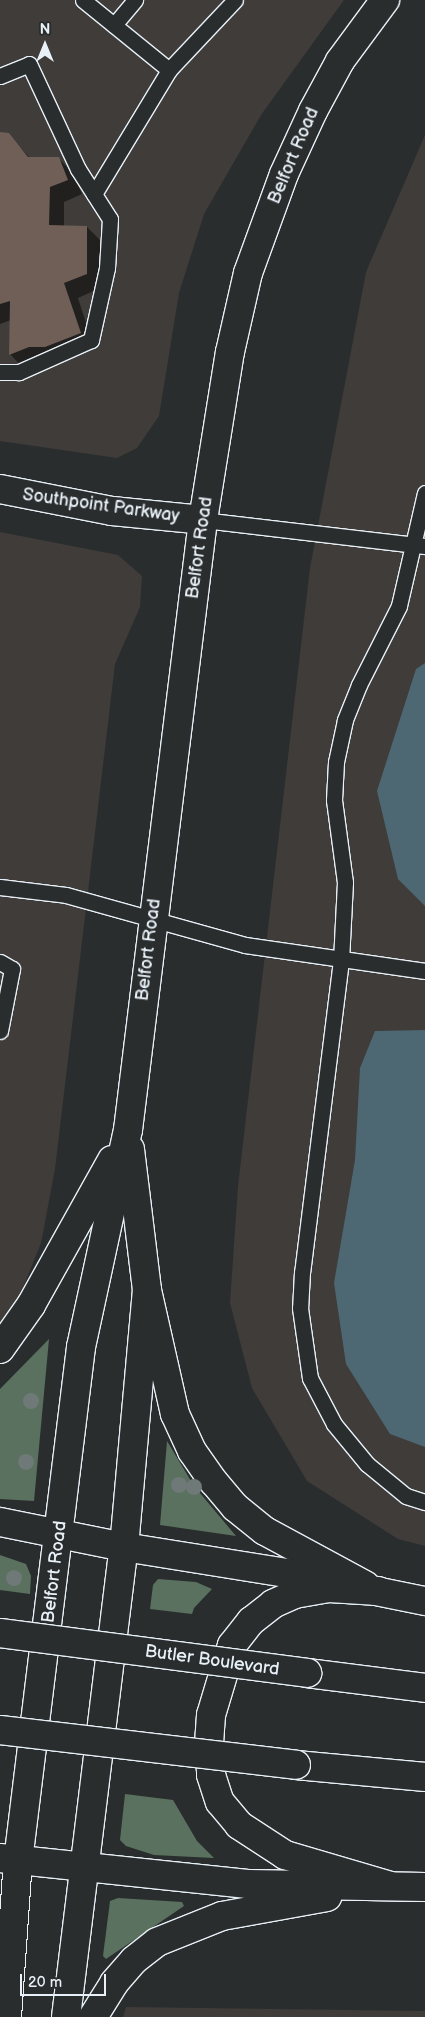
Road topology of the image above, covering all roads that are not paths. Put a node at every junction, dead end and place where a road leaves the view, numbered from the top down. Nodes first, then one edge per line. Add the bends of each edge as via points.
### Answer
1 (83, 0) edge
2 (135, 0) edge
3 (235, 0) edge
4 (384, 0) edge
5 (114, 25) junction
6 (169, 70) junction
7 (0, 76) edge
8 (94, 194) junction
9 (0, 372) edge
10 (0, 489) edge
11 (425, 493) edge
12 (203, 520) junction
13 (419, 546) edge
14 (0, 887) edge
15 (152, 920) junction
16 (341, 960) junction
17 (0, 962) edge
18 (425, 971) edge
19 (0, 1031) edge
20 (128, 1130) junction
21 (147, 1290) junction
22 (0, 1349) edge
23 (425, 1502) edge
24 (0, 1522) edge
25 (59, 1534) junction
26 (124, 1548) junction
27 (378, 1591) junction
28 (425, 1601) edge
29 (0, 1633) edge
30 (425, 1688) edge
31 (0, 1730) edge
32 (425, 1777) edge
33 (9, 1860) edge
34 (83, 1868) junction
35 (390, 1886) junction
36 (425, 1887) edge
37 (8, 2017) edge
38 (66, 2017) edge
39 (93, 2017) edge

1 - 5 lane
2 - 5 lane
3 - 6 lane
4 - 12 main road, Belfort Road via 340,61 312,111 284,174 248,273 230,352
5 - 6 lane
6 - 8 lane
7 - 8 lane via 29,64 78,170
8 - 9 lane via 110,219 107,268 91,340 18,372
10 - 12 main road, Southpoint Parkway via 112,511
11 - 13 lane
12 - 13 lane
12 - 15 main road, Belfort Road
13 - 16 lane via 399,606 345,720 336,762 334,800 345,882
14 - 15 lane via 66,895
15 - 16 lane via 245,945
15 - 20 main road, Belfort Road
16 - 18 lane
16 - 23 lane via 302,1272 303,1346 310,1378 321,1402 348,1444 406,1496
17 - 19 lane via 12,969
20 - 21 main road, Belfort Road
20 - 22 main road via 32,1305
20 - 25 main road, Belfort Road via 81,1347
21 - 26 main road, Belfort Road
21 - 27 main road via 175,1414 192,1451 214,1482 234,1507 265,1531
24 - 25 main road
25 - 26 main road
25 - 33 main road, Belfort Road
26 - 27 main road
26 - 34 main road, Belfort Road
27 - 28 main road
27 - 35 main road via 329,1588 295,1594 273,1604 251,1622 232,1645 211,1715 209,1743 211,1775 220,1802 239,1825 285,1855
29 - 30 main road, Butler Boulevard, bridge
31 - 32 main road, bridge
33 - 34 main road
33 - 37 main road, Belfort Road
34 - 35 main road via 248,1884
34 - 38 main road, Belfort Road
35 - 36 main road
35 - 39 main road via 222,1916 157,1942 134,1960 114,1983

